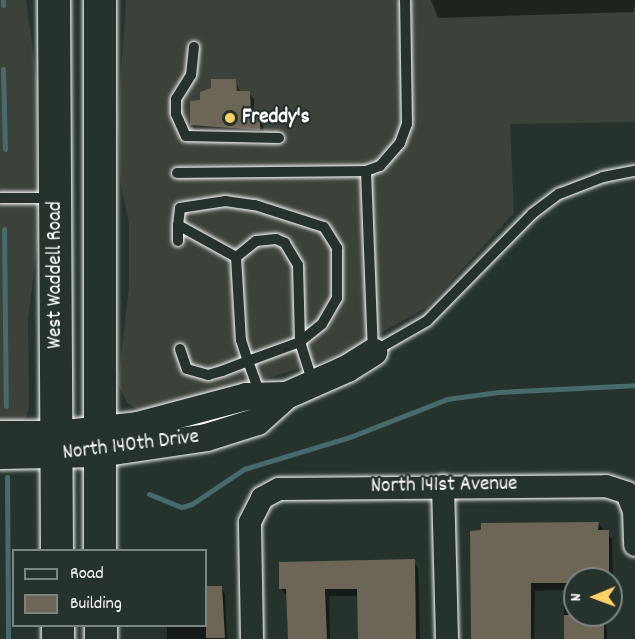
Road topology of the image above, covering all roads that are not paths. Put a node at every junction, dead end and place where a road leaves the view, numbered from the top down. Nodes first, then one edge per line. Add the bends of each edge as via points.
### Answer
1 (54, 0) edge
2 (100, 0) edge
3 (405, 0) edge
4 (54, 39) junction
5 (99, 39) junction
6 (195, 47) dead end
7 (279, 138) dead end
8 (366, 171) junction
9 (635, 171) edge
10 (177, 173) dead end
11 (0, 198) edge
12 (56, 198) junction
13 (178, 225) junction
14 (178, 241) dead end
15 (236, 257) junction
16 (300, 342) junction
17 (180, 349) dead end
18 (373, 352) junction
19 (248, 361) junction
20 (313, 383) junction
21 (274, 395) junction
22 (0, 434) edge
23 (99, 441) junction
24 (56, 445) junction
25 (0, 455) edge
26 (443, 486) junction
27 (635, 545) edge
28 (57, 549) edge
29 (100, 549) edge
30 (252, 639) edge
31 (447, 639) edge

1 - 4 main road, West Waddell Road
2 - 5 main road, West Waddell Road
3 - 8 lane via 407,124 400,143 380,166
4 - 5 main road
4 - 12 main road, West Waddell Road
5 - 23 main road, West Waddell Road
6 - 7 lane via 191,75 176,99 178,121 186,136
8 - 10 lane
8 - 18 lane
9 - 18 lane via 603,177 559,194 532,214 427,321
11 - 12 lane
12 - 24 main road, West Waddell Road
13 - 14 lane
13 - 15 lane
13 - 16 lane via 180,208 185,205 225,201 255,205 324,227 338,248 337,298 322,324
15 - 16 lane via 256,241 276,239 285,243 298,265
15 - 19 lane via 241,340
16 - 19 lane
16 - 20 lane
17 - 19 lane via 183,363 195,374 208,375
18 - 20 street, North 140th Drive
19 - 21 lane
20 - 21 street, North 140th Drive
21 - 23 street, North 140th Drive via 246,396 137,425
22 - 24 street, North 140th Drive
23 - 24 street, North 140th Drive
23 - 29 main road, West Waddell Road
24 - 25 street, North 140th Drive
24 - 28 main road, West Waddell Road
26 - 27 street, North 141st Avenue via 606,486 627,493 634,511
26 - 30 street, North 141st Avenue via 279,489 262,498 250,522
26 - 31 street

